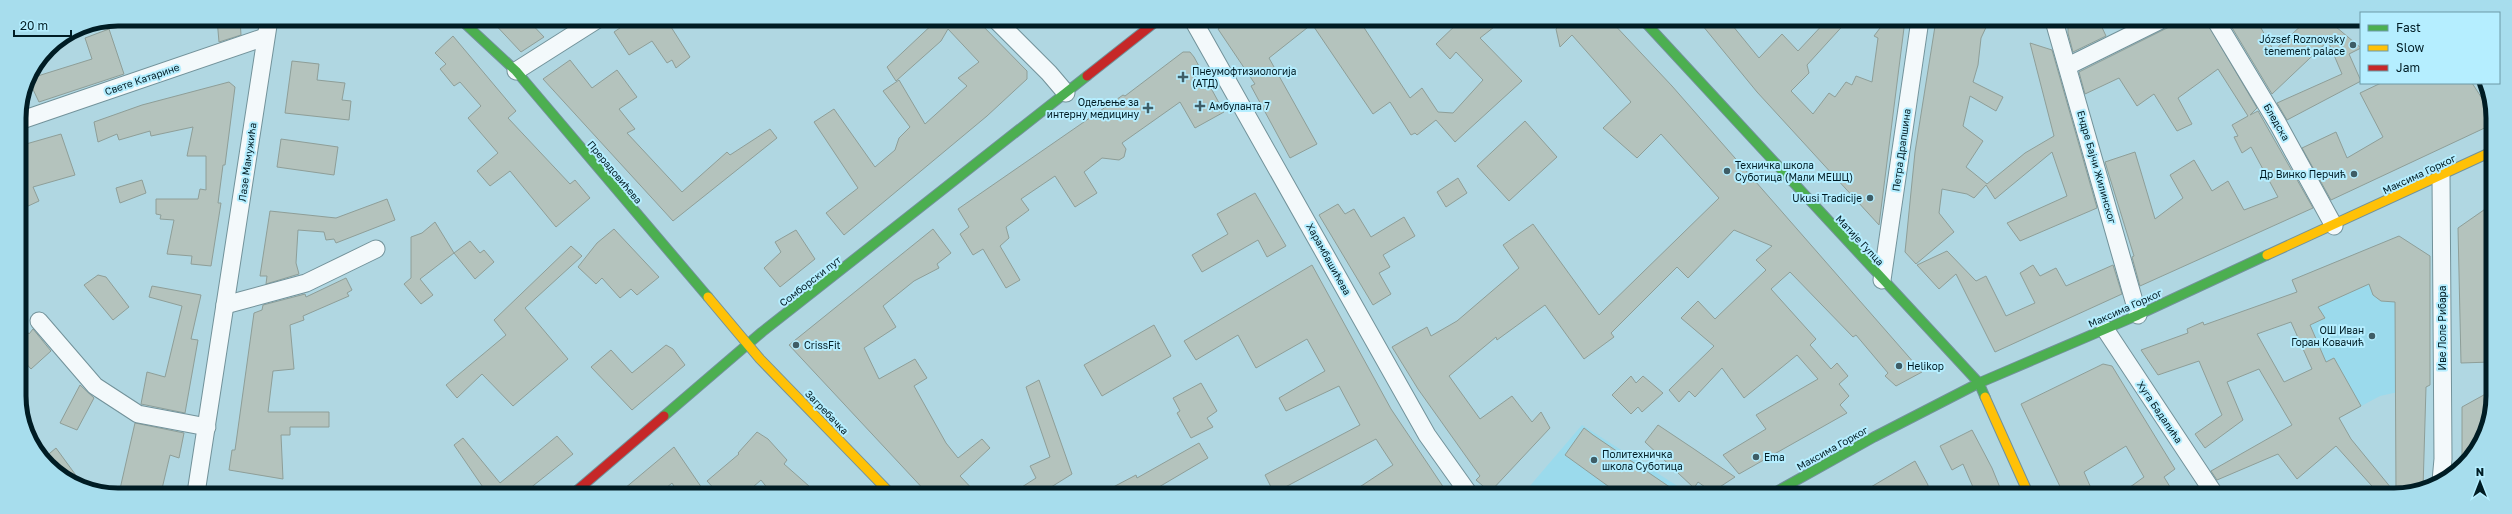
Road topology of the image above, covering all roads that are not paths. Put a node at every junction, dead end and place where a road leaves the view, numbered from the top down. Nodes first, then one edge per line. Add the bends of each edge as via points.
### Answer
1 (268, 26) edge
2 (468, 26) edge
3 (587, 26) edge
4 (1002, 26) edge
5 (1150, 26) edge
6 (1196, 26) edge
7 (1649, 26) edge
8 (1919, 26) edge
9 (2056, 26) edge
10 (2149, 26) edge
11 (2219, 26) edge
12 (265, 38) junction
13 (2068, 66) junction
14 (516, 71) junction
15 (1066, 93) junction
16 (26, 119) edge
17 (2486, 154) edge
18 (2441, 175) junction
19 (2334, 226) junction
20 (376, 249) dead end
21 (1882, 280) junction
22 (225, 305) junction
23 (2138, 315) junction
24 (39, 321) dead end
25 (2105, 328) junction
26 (747, 344) junction
27 (1980, 383) junction
28 (207, 427) junction
29 (2441, 474) edge
30 (197, 488) edge
31 (581, 488) edge
32 (885, 488) edge
33 (1466, 488) edge
34 (1783, 488) edge
35 (2025, 488) edge
36 (2210, 488) edge

1 - 12 street, Лазе Мамужића
2 - 14 main road, Прерадовићева
3 - 14 street
4 - 15 street via 1050,73
5 - 15 main road, Сомборски пут
6 - 33 street, Харамбашићева via 1427,435
7 - 21 main road, Матије Гупца
8 - 21 street, Петра Драпшина
9 - 13 street, Ендре Бајчи Жилинског
10 - 13 street
11 - 19 street, Бледска via 2278,124
12 - 16 street, Свете Катарине
12 - 22 street, Лазе Мамужића
13 - 23 street, Ендре Бајчи Жилинског
14 - 26 main road, Прерадовићева
15 - 26 main road, Сомборски пут
17 - 18 main road, Максима Горког
18 - 19 main road, Максима Горког
18 - 29 street, Иве Лоле Рибара
19 - 23 main road, Максима Горког
20 - 22 street via 306,283
21 - 27 main road, Матије Гупца
22 - 28 street, Лазе Мамужића
23 - 25 main road, Максима Горког
24 - 28 street via 95,386 138,414
25 - 27 main road, Максима Горког
25 - 36 street, Хуга Бадалића
26 - 31 main road, Сомборски пут
26 - 32 main road, Загребачка
27 - 34 main road, Максима Горког via 1874,437
27 - 35 main road, Матије Гупца
28 - 30 street, Лазе Мамужића

